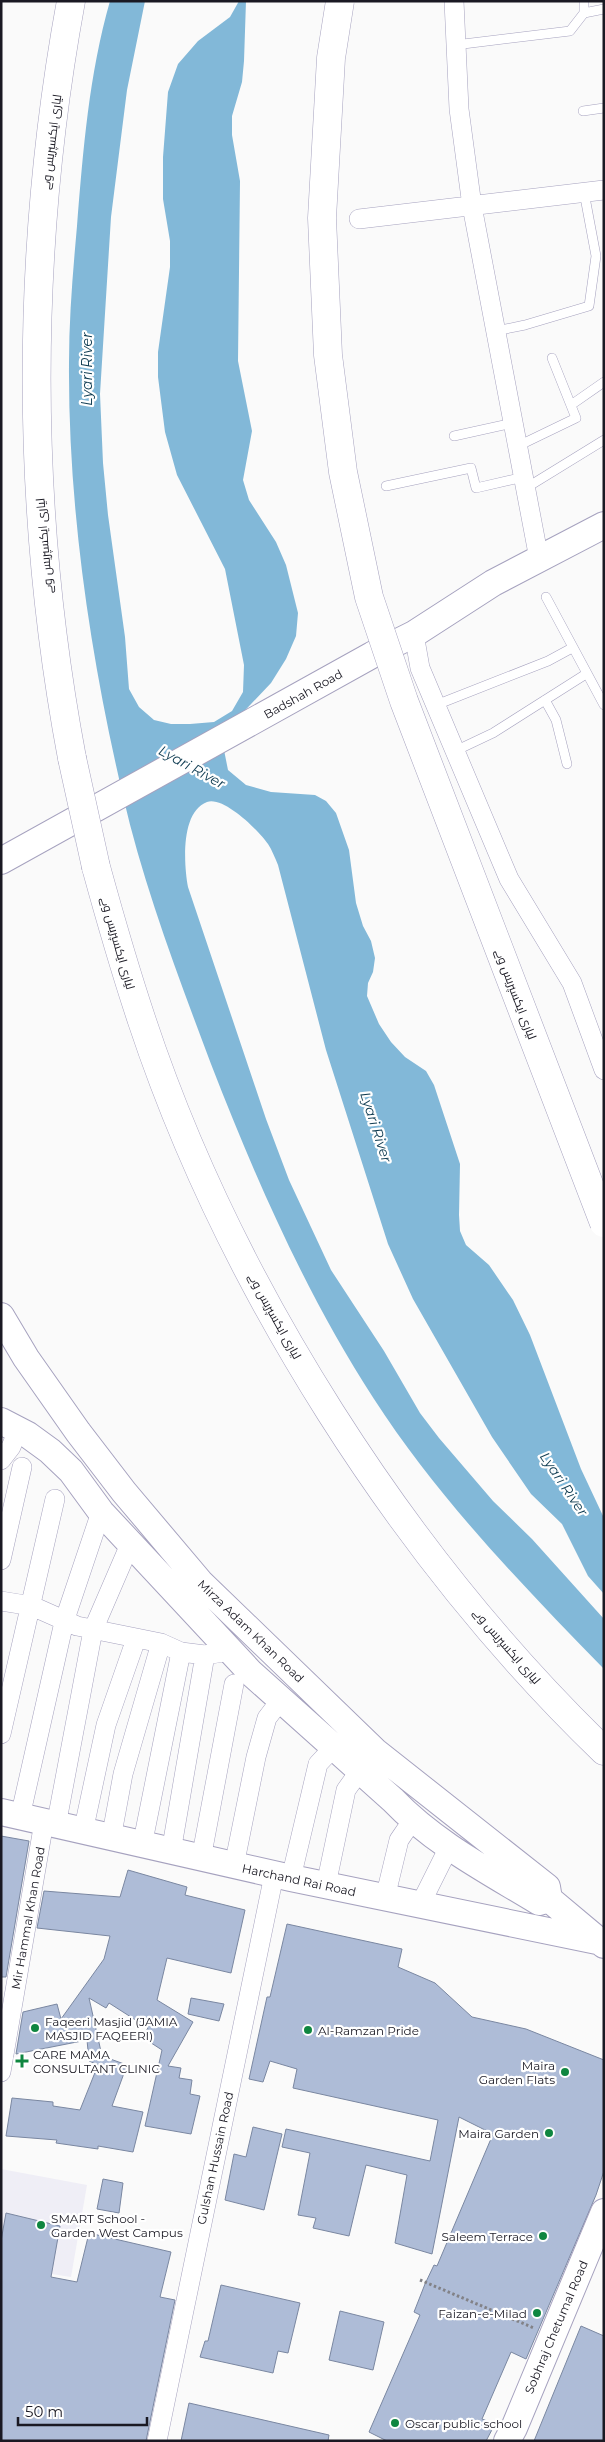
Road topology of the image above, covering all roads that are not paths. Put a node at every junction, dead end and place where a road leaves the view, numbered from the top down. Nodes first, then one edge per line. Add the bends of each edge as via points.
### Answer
1 (71, 1) edge
2 (340, 1) edge
3 (454, 1) edge
4 (584, 1) edge
5 (604, 10) edge
6 (584, 13) junction
7 (455, 45) junction
8 (604, 108) edge
9 (583, 111) dead end
10 (604, 190) edge
11 (584, 192) junction
12 (472, 206) junction
13 (358, 219) dead end
14 (599, 260) edge
15 (496, 331) junction
16 (552, 358) dead end
17 (604, 382) edge
18 (571, 405) junction
19 (513, 423) junction
20 (454, 436) dead end
21 (604, 440) edge
22 (518, 446) junction
23 (525, 483) junction
24 (386, 486) dead end
25 (600, 529) edge
26 (540, 558) junction
27 (546, 597) dead end
28 (414, 634) junction
29 (572, 648) junction
30 (586, 674) junction
31 (545, 700) junction
32 (436, 705) junction
33 (604, 705) edge
34 (455, 751) junction
35 (567, 764) dead end
36 (1, 861) edge
37 (604, 1070) edge
38 (604, 1223) edge
39 (1, 1316) edge
40 (10, 1426) edge
41 (1, 1460) edge
42 (22, 1467) dead end
43 (55, 1499) dead end
44 (101, 1512) junction
45 (131, 1542) junction
46 (1, 1560) edge
47 (1, 1601) edge
48 (32, 1606) junction
49 (64, 1622) junction
50 (93, 1630) junction
51 (136, 1638) junction
52 (161, 1644) junction
53 (230, 1651) junction
54 (181, 1652) junction
55 (205, 1655) junction
56 (234, 1684) dead end
57 (280, 1701) junction
58 (1, 1734) edge
59 (333, 1748) junction
60 (604, 1751) edge
61 (359, 1772) junction
62 (30, 1819) edge
63 (412, 1821) junction
64 (83, 1832) junction
65 (111, 1838) junction
66 (142, 1846) junction
67 (449, 1847) junction
68 (171, 1852) junction
69 (201, 1859) junction
70 (234, 1866) junction
71 (283, 1877) junction
72 (326, 1886) junction
73 (385, 1898) junction
74 (549, 1899) junction
75 (420, 1905) junction
76 (601, 1943) edge
77 (1, 2072) edge
78 (604, 2212) edge
79 (157, 2441) edge
80 (507, 2441) edge

1 - 60 highway, لیاری ایکسپریس وے, bridge via 46,179 39,277 36,366 42,534 54,648 72,758 96,867 126,972 161,1074 204,1177 280,1327 367,1467 441,1568 516,1658
2 - 38 highway, لیاری ایکسپریس وے, bridge via 331,58 322,218 328,355 343,472 367,587 404,701
3 - 7 street
4 - 6 lane
5 - 6 lane
6 - 7 lane via 570,31
7 - 12 street via 459,109
8 - 9 lane
10 - 11 street
11 - 12 street
11 - 14 lane
12 - 13 street
12 - 15 street
14 - 15 lane via 589,306
15 - 19 street
16 - 18 lane
17 - 18 lane
18 - 22 lane via 576,418
19 - 20 lane
19 - 22 street
21 - 23 lane
22 - 23 street
23 - 24 lane via 476,488 471,468
23 - 26 street
25 - 26 main road, Badshah Road
26 - 28 main road, Badshah Road via 493,583
27 - 29 lane
28 - 32 street via 420,668
28 - 36 main road, Badshah Road
29 - 30 lane
29 - 32 lane via 548,661
30 - 31 lane
30 - 33 lane
31 - 34 lane via 493,733
31 - 35 lane via 556,720
32 - 34 street
34 - 37 street via 509,879 572,983
39 - 74 main road, Mirza Adam Khan Road via 78,1432 200,1582 376,1752 547,1887
40 - 41 street via 11,1448
40 - 44 main road, Mirza Adam Khan Road via 50,1451 71,1471
42 - 46 street
43 - 48 street
44 - 45 main road, Mirza Adam Khan Road
44 - 49 street
45 - 50 street
45 - 53 main road, Mirza Adam Khan Road
47 - 48 street
48 - 49 street
48 - 58 street
49 - 50 street
49 - 62 street
50 - 51 street
50 - 62 street
51 - 52 street
51 - 64 street via 106,1725
52 - 54 street
52 - 65 street via 123,1774
53 - 55 street
53 - 57 main road, Mirza Adam Khan Road
54 - 55 street
54 - 66 street
55 - 68 street
56 - 69 street
57 - 59 main road, Mirza Adam Khan Road
57 - 70 street via 266,1718
59 - 61 main road, Mirza Adam Khan Road
59 - 71 street, Gulshan Hussain Road via 318,1764
61 - 63 main road, Mirza Adam Khan Road
61 - 72 street via 346,1790
62 - 64 main road, Harchand Rai Road
62 - 77 street, Mir Hammal Khan Road
63 - 67 main road, Mirza Adam Khan Road
63 - 73 street via 399,1840
64 - 65 main road, Harchand Rai Road
65 - 66 main road, Harchand Rai Road
66 - 68 main road, Harchand Rai Road
67 - 74 main road, Mirza Adam Khan Road via 539,1902
67 - 75 street
68 - 69 main road, Harchand Rai Road
69 - 70 main road, Harchand Rai Road
70 - 71 main road, Harchand Rai Road
71 - 72 main road, Harchand Rai Road
71 - 79 street, Gulshan Hussain Road
72 - 73 main road, Harchand Rai Road
73 - 75 main road, Harchand Rai Road
74 - 76 main road, Mirza Adam Khan Road
75 - 76 main road, Harchand Rai Road
78 - 80 main road, Sobhraj Chetumal Road

